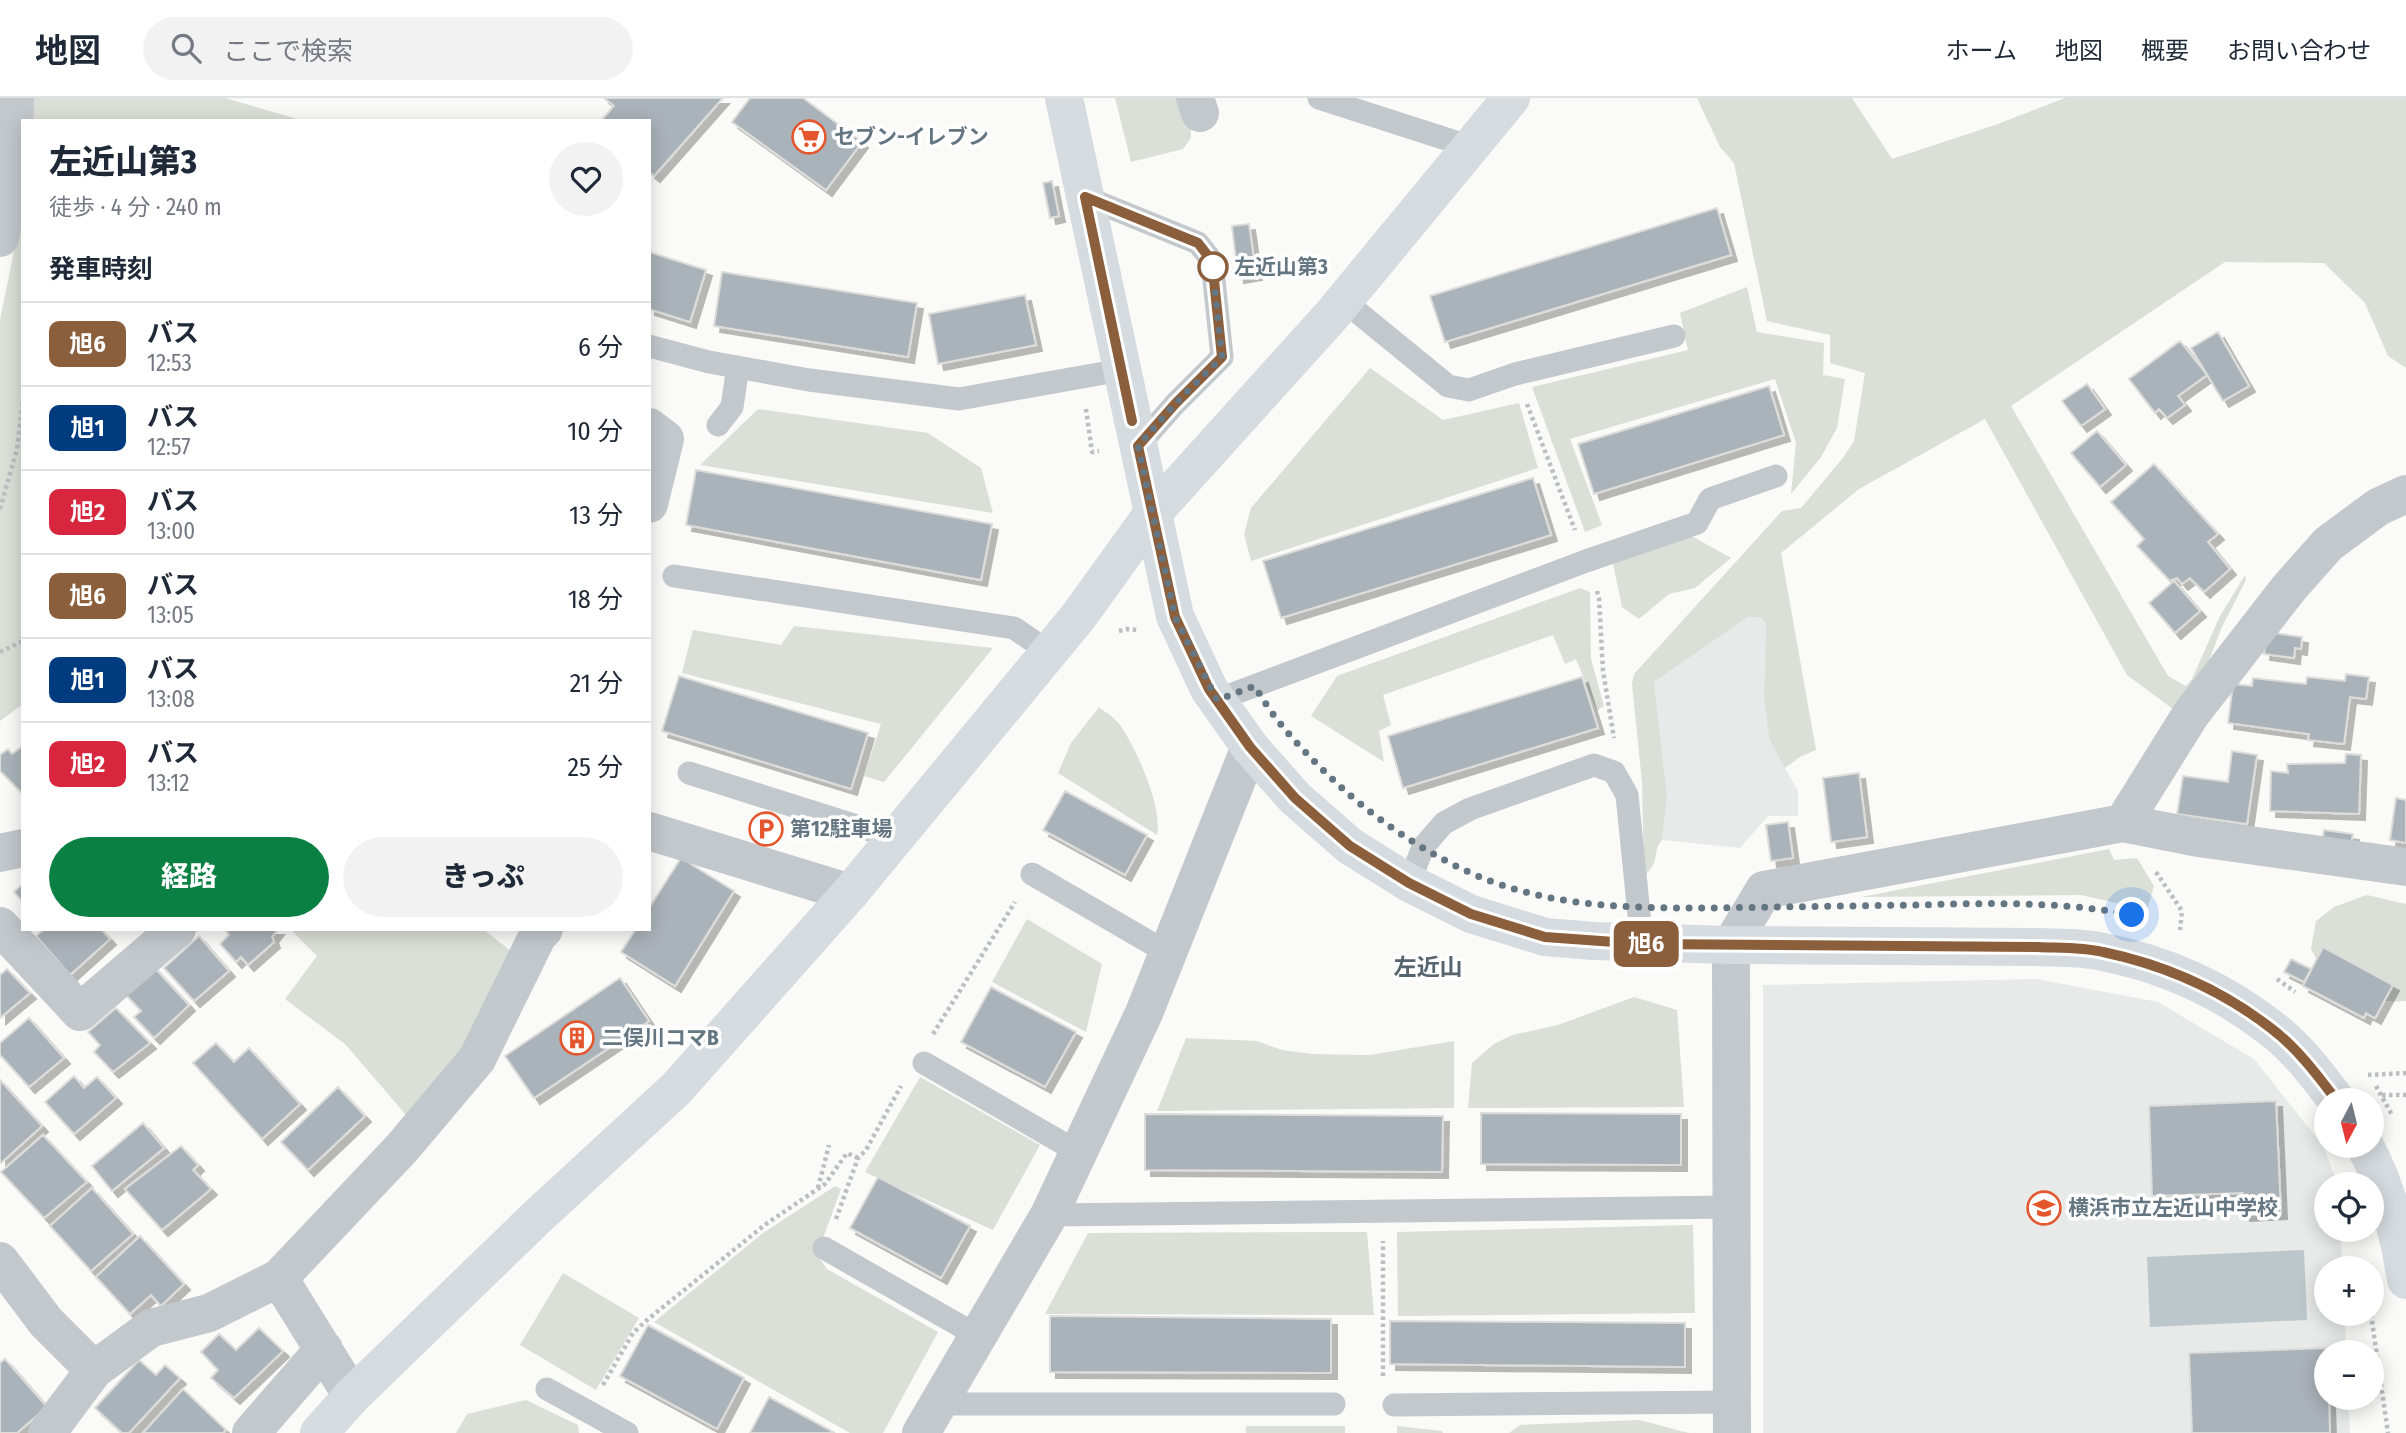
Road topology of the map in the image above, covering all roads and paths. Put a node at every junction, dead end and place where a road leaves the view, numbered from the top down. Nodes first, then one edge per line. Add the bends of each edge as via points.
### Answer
1 (15, 98) edge
2 (1064, 98) edge
3 (1319, 98) edge
4 (1511, 98) edge
5 (1471, 147) junction
6 (18, 168) edge
7 (1085, 197) junction
8 (0, 238) edge
9 (1344, 301) junction
10 (1674, 336) dead end
11 (651, 346) edge
12 (738, 368) junction
13 (1121, 370) junction
14 (21, 417) edge
15 (718, 425) dead end
16 (651, 428) edge
17 (1138, 446) junction
18 (1776, 476) dead end
19 (2406, 494) edge
20 (651, 496) edge
21 (0, 509) edge
22 (1153, 513) junction
23 (674, 576) dead end
24 (21, 641) edge
25 (0, 652) edge
26 (1049, 652) junction
27 (1217, 700) junction
28 (1250, 747) junction
29 (689, 773) dead end
30 (2123, 823) junction
31 (651, 832) edge
32 (895, 838) junction
33 (21, 848) edge
34 (0, 853) edge
35 (2406, 867) edge
36 (2155, 870) dead end
37 (1032, 874) dead end
38 (1409, 883) junction
39 (850, 893) junction
40 (2171, 926) dead end
41 (1, 930) edge
42 (2180, 930) junction
43 (175, 931) edge
44 (542, 931) edge
45 (2189, 933) dead end
46 (1642, 944) junction
47 (1731, 945) junction
48 (1168, 953) junction
49 (2272, 975) dead end
50 (2298, 995) dead end
51 (924, 1063) dead end
52 (2362, 1067) dead end
53 (2406, 1073) edge
54 (2368, 1075) junction
55 (2327, 1088) edge
56 (2377, 1088) edge
57 (2384, 1095) edge
58 (2406, 1095) edge
59 (2384, 1099) edge
60 (2398, 1125) dead end
61 (829, 1145) dead end
62 (1078, 1152) junction
63 (858, 1157) dead end
64 (2371, 1158) edge
65 (818, 1188) junction
66 (1732, 1207) junction
67 (1384, 1211) junction
68 (1049, 1215) junction
69 (824, 1248) dead end
70 (0, 1261) edge
71 (279, 1278) junction
72 (2406, 1280) edge
73 (2373, 1326) edge
74 (978, 1336) junction
75 (324, 1349) junction
76 (94, 1370) junction
77 (547, 1389) dead end
78 (352, 1396) junction
79 (1389, 1397) joint
80 (1334, 1404) dead end
81 (588, 1412) junction
82 (930, 1418) edge
83 (1732, 1418) edge
84 (47, 1433) edge
85 (251, 1433) edge
86 (319, 1433) edge
87 (627, 1433) edge
88 (2388, 1433) edge

1 - 6 street
2 - 7 street
3 - 5 lane
4 - 5 street
5 - 9 street
6 - 8 street
7 - 13 street
7 - 17 lane via 1198,243 1212,261 1222,357
9 - 10 lane via 1448,386 1469,390 1515,374
9 - 22 street
11 - 12 lane
12 - 13 lane via 959,399
12 - 15 lane via 732,407
13 - 17 street
14 - 21 path
16 - 20 street via 666,439
17 - 22 street
18 - 27 lane via 1710,499 1697,523
19 - 30 street via 2328,544 2289,587 2191,714
22 - 26 street
22 - 27 street via 1175,617
23 - 26 lane via 1014,628
24 - 25 path
26 - 32 street
27 - 28 street
28 - 38 street via 1295,798 1350,846
28 - 48 street
29 - 32 lane
30 - 35 street
30 - 47 street via 1764,890
31 - 39 street
32 - 39 street
33 - 34 street
36 - 42 path via 2182,911
37 - 48 lane
38 - 46 street via 1471,914 1545,937
38 - 46 lane via 1423,846 1444,823 1470,809 1594,765 1614,772 1627,795
39 - 78 street via 676,1089
40 - 42 path
41 - 43 street via 80,1012
42 - 45 path
44 - 71 street via 477,1059 402,1148
46 - 47 street
47 - 55 street via 2100,951 2159,966 2217,992 2274,1030
47 - 66 street
48 - 62 street
49 - 50 path
51 - 62 lane
52 - 54 path
53 - 54 path
54 - 56 path
57 - 58 path
59 - 60 path
61 - 65 path
62 - 68 street
63 - 65 path via 847,1153
64 - 72 street via 2393,1217
65 - 81 path via 766,1223 633,1333
66 - 67 lane
66 - 83 street
67 - 68 lane
67 - 79 path
68 - 74 street
69 - 74 lane
70 - 76 street via 46,1322
71 - 75 street
71 - 76 street via 209,1312 151,1328
73 - 88 path
74 - 82 street
75 - 78 street
75 - 85 street
76 - 84 street
77 - 81 lane
78 - 86 street
79 - 83 lane
80 - 82 lane
81 - 87 lane

